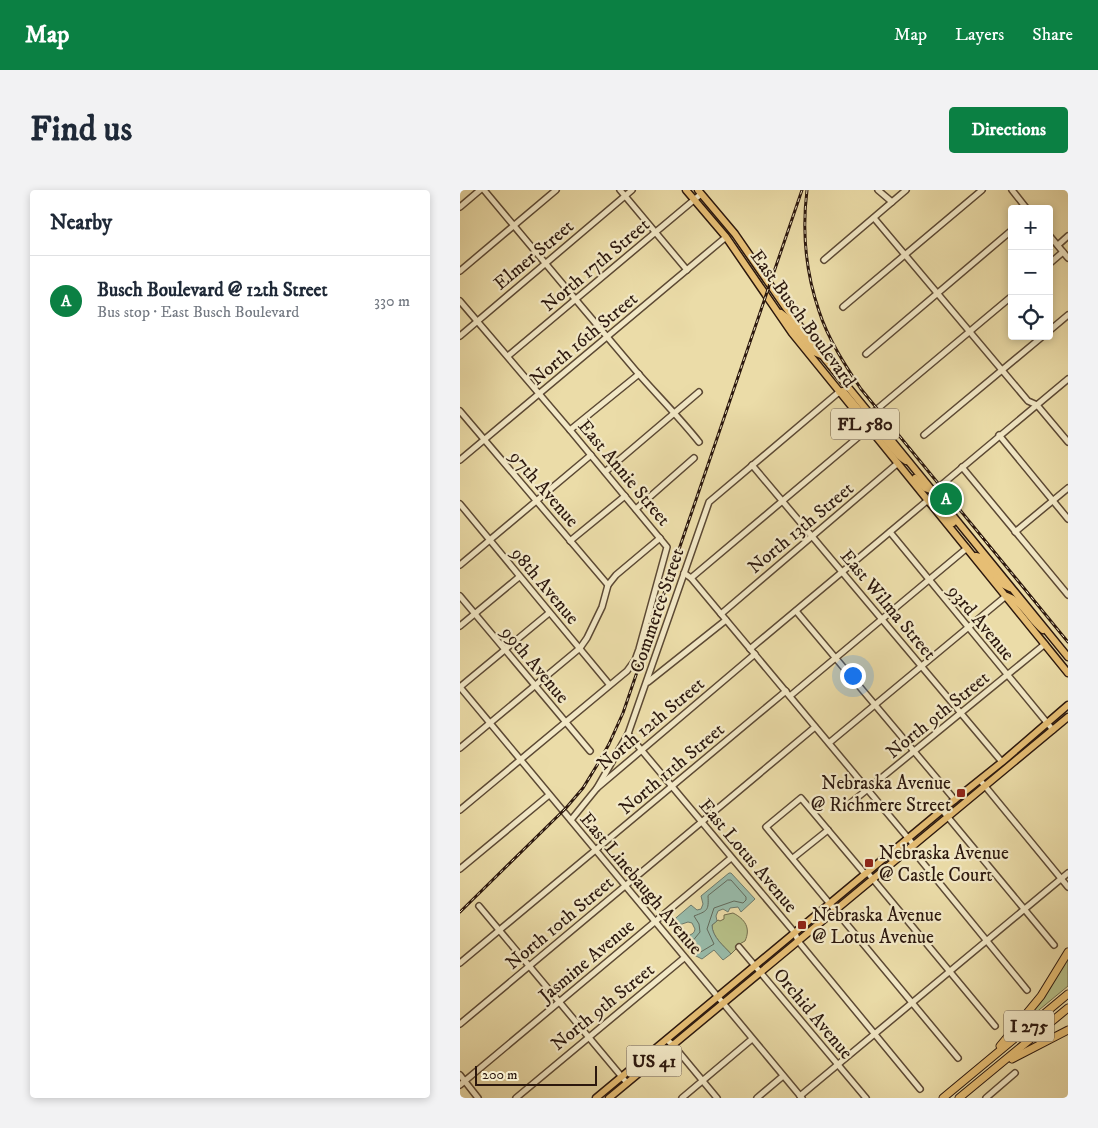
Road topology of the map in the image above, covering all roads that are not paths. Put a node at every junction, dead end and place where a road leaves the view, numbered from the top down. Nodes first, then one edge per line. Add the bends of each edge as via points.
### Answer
1 (482, 190) edge
2 (556, 190) edge
3 (620, 190) edge
4 (632, 190) edge
5 (686, 190) edge
6 (878, 190) edge
7 (906, 190) edge
8 (982, 190) edge
9 (1012, 190) edge
10 (700, 192) edge
11 (625, 196) junction
12 (694, 200) junction
13 (892, 202) junction
14 (1024, 205) edge
15 (460, 207) edge
16 (874, 218) junction
17 (514, 226) junction
18 (656, 233) junction
19 (1008, 233) edge
20 (1068, 236) edge
21 (726, 237) junction
22 (1053, 239) edge
23 (1058, 245) junction
24 (732, 246) junction
25 (1063, 252) junction
26 (905, 255) junction
27 (1068, 258) edge
28 (824, 260) dead end
29 (1053, 261) edge
30 (545, 263) junction
31 (687, 270) junction
32 (460, 271) edge
33 (761, 271) junction
34 (937, 293) junction
35 (1008, 299) edge
36 (576, 300) junction
37 (460, 301) edge
38 (844, 307) dead end
39 (778, 314) junction
40 (1068, 315) edge
41 (477, 321) junction
42 (1053, 328) edge
43 (970, 332) junction
44 (460, 336) edge
45 (607, 338) junction
46 (1038, 340) edge
47 (866, 354) dead end
48 (508, 356) junction
49 (822, 356) junction
50 (1002, 370) junction
51 (638, 374) junction
52 (1068, 379) edge
53 (700, 392) dead end
54 (839, 392) junction
55 (539, 394) junction
56 (1037, 405) junction
57 (460, 411) edge
58 (676, 413) junction
59 (870, 415) junction
60 (869, 428) junction
61 (570, 430) junction
62 (924, 435) dead end
63 (999, 436) junction
64 (485, 440) junction
65 (699, 442) dead end
66 (1068, 442) edge
67 (591, 455) junction
68 (694, 458) dead end
69 (460, 460) edge
70 (898, 463) junction
71 (911, 464) junction
72 (752, 465) junction
73 (962, 467) junction
74 (606, 472) junction
75 (1068, 488) edge
76 (933, 492) junction
77 (625, 496) junction
78 (782, 500) junction
79 (928, 500) junction
80 (1053, 500) junction
81 (536, 501) junction
82 (460, 504) edge
83 (636, 509) junction
84 (1068, 518) edge
85 (890, 532) junction
86 (1015, 532) junction
87 (968, 535) junction
88 (812, 536) junction
89 (660, 538) junction
90 (490, 540) junction
91 (570, 541) junction
92 (969, 550) junction
93 (460, 565) edge
94 (842, 572) junction
95 (684, 573) junction
96 (519, 576) junction
97 (691, 578) junction
98 (928, 580) junction
99 (608, 585) junction
100 (1013, 589) junction
101 (1068, 595) edge
102 (460, 596) edge
103 (1006, 596) junction
104 (796, 611) junction
105 (549, 612) junction
106 (475, 614) junction
107 (721, 614) junction
108 (882, 619) junction
109 (726, 620) junction
110 (460, 626) edge
111 (968, 627) junction
112 (1054, 638) junction
113 (1045, 644) junction
114 (580, 648) junction
115 (750, 649) junction
116 (505, 650) junction
117 (755, 654) junction
118 (1068, 657) edge
119 (835, 658) junction
120 (921, 666) junction
121 (1068, 673) edge
122 (1007, 675) junction
123 (647, 682) junction
124 (609, 684) junction
125 (534, 686) junction
126 (460, 687) edge
127 (786, 691) junction
128 (790, 696) junction
129 (875, 705) junction
130 (1068, 705) edge
131 (960, 714) junction
132 (1068, 717) edge
133 (564, 722) junction
134 (1047, 723) junction
135 (490, 724) junction
136 (816, 727) junction
137 (1053, 730) junction
138 (628, 734) junction
139 (1026, 741) junction
140 (829, 743) junction
141 (460, 748) edge
142 (642, 750) junction
143 (590, 751) dead end
144 (914, 752) junction
145 (519, 760) junction
146 (1002, 762) junction
147 (1014, 762) junction
148 (982, 783) junction
149 (672, 786) junction
150 (597, 788) junction
151 (868, 790) junction
152 (549, 795) junction
153 (955, 800) junction
154 (847, 806) dead end
155 (460, 810) edge
156 (942, 810) junction
157 (947, 816) junction
158 (571, 820) junction
159 (702, 822) junction
160 (828, 830) junction
161 (908, 838) junction
162 (912, 846) junction
163 (595, 850) junction
164 (732, 858) junction
165 (793, 858) junction
166 (460, 869) edge
167 (1068, 872) edge
168 (866, 873) junction
169 (1061, 878) junction
170 (873, 879) junction
171 (625, 886) junction
172 (1068, 887) edge
173 (830, 903) junction
174 (479, 906) dead end
175 (1024, 909) junction
176 (835, 910) junction
177 (655, 922) junction
178 (500, 930) junction
179 (795, 933) junction
180 (986, 940) junction
181 (798, 941) junction
182 (1054, 945) dead end
183 (739, 947) dead end
184 (1068, 952) edge
185 (684, 958) junction
186 (460, 963) edge
187 (529, 966) junction
188 (755, 966) junction
189 (949, 971) junction
190 (760, 972) junction
191 (1027, 990) dead end
192 (1068, 994) edge
193 (718, 997) junction
194 (559, 1002) junction
195 (912, 1002) junction
196 (724, 1003) junction
197 (1068, 1008) edge
198 (460, 1024) edge
199 (995, 1026) dead end
200 (1068, 1030) edge
201 (875, 1034) junction
202 (589, 1038) junction
203 (752, 1039) junction
204 (667, 1040) junction
205 (674, 1045) junction
206 (958, 1058) dead end
207 (990, 1058) junction
208 (838, 1064) junction
209 (996, 1067) junction
210 (1015, 1073) dead end
211 (460, 1075) edge
212 (783, 1076) junction
213 (622, 1077) junction
214 (702, 1080) junction
215 (462, 1083) edge
216 (628, 1083) junction
217 (920, 1089) dead end
218 (598, 1097) edge
219 (801, 1097) edge
220 (478, 1098) edge
221 (516, 1098) edge
222 (609, 1098) edge
223 (682, 1098) edge
224 (717, 1098) edge
225 (757, 1098) edge
226 (866, 1098) edge
227 (943, 1098) edge
228 (959, 1098) edge
229 (987, 1098) edge

1 - 15 street
1 - 17 street
2 - 17 street
3 - 11 street
4 - 11 street, Elmer Street
5 - 12 main road, East Busch Boulevard / FL 580
6 - 13 street
7 - 13 street
8 - 26 street
9 - 14 street
10 - 12 street, North 17th Street
10 - 33 main road, East Busch Boulevard / FL 580
11 - 18 street
11 - 30 street, Elmer Street
12 - 18 street, North 17th Street
12 - 21 main road, East Busch Boulevard / FL 580
13 - 16 street
16 - 26 street
16 - 28 street
17 - 30 street
17 - 32 street
18 - 31 street
18 - 36 street, North 17th Street
19 - 34 street
20 - 23 street
21 - 24 main road, East Busch Boulevard / FL 580
21 - 31 street, North 16th Street
22 - 23 street
23 - 25 street
24 - 33 main road via 738,248 756,272
24 - 39 main road, East Busch Boulevard / FL 580
25 - 27 street
25 - 29 street
26 - 34 street
26 - 38 street
30 - 36 street
30 - 41 street, Elmer Street
31 - 45 street, North 16th Street
33 - 49 main road, East Busch Boulevard / FL 580
34 - 43 street
34 - 47 street
35 - 43 street
36 - 45 street
36 - 48 street, North 17th Street
37 - 41 street, East Annie Street
39 - 49 main road via 786,317 814,352
39 - 54 main road, East Busch Boulevard / FL 580
40 - 42 street
41 - 44 street, Elmer Street
41 - 48 street, East Annie Street
43 - 50 street
43 - 59 street
45 - 51 street
45 - 55 street, North 16th Street
46 - 50 street
48 - 55 street, East Annie Street
49 - 59 main road, East Busch Boulevard / FL 580
50 - 56 street via 1028,401
50 - 62 street
51 - 58 street
51 - 61 street
52 - 56 street
53 - 58 street
54 - 59 main road via 844,391 861,412
54 - 60 main road, East Busch Boulevard / FL 580
54 - 72 street
55 - 61 street, East Annie Street
55 - 64 street, North 16th Street
56 - 63 street
56 - 66 street
57 - 64 street, 97th Avenue
58 - 65 street
58 - 74 street
59 - 71 main road, East Busch Boulevard / FL 580
60 - 70 main road, East Busch Boulevard / FL 580
60 - 71 main road via 875,429 899,457
60 - 78 street
61 - 67 street, East Annie Street
63 - 73 street
63 - 80 street
64 - 69 street, North 16th Street
64 - 81 street, 97th Avenue
67 - 74 street, East Annie Street
67 - 81 street
68 - 83 street
70 - 76 main road
70 - 79 main road, East Busch Boulevard / FL 580
70 - 88 street, North 13th Street
71 - 76 main road, East Busch Boulevard / FL 580
72 - 78 street, East Wilma Street
72 - 95 street, Commerce Street via 714,497 706,508
73 - 76 street
73 - 86 street
74 - 77 street, East Annie Street
75 - 80 street
76 - 87 main road, East Busch Boulevard / FL 580
77 - 83 street, East Annie Street
77 - 91 street
78 - 88 street, East Wilma Street
78 - 97 street
79 - 85 street
79 - 87 main road via 940,507
79 - 92 main road, East Busch Boulevard / FL 580
80 - 84 street
80 - 86 street
81 - 90 street
81 - 91 street, 97th Avenue
82 - 90 street, 98th Avenue
83 - 89 street, East Annie Street
85 - 94 street
85 - 98 street, 93rd Avenue
86 - 101 street
87 - 100 main road, East Busch Boulevard / FL 580
88 - 94 street, East Wilma Street
88 - 107 street, North 13th Street
89 - 99 street
89 - 124 street, East Annie Street via 667,547 639,649 627,671
90 - 93 street
90 - 96 street, 98th Avenue
91 - 99 street, 97th Avenue
92 - 98 street
92 - 100 main road via 1002,584
92 - 103 main road, East Busch Boulevard / FL 580
94 - 104 street
94 - 108 street, East Wilma Street
95 - 97 street
95 - 123 street, Commerce Street
96 - 105 street, 98th Avenue
96 - 106 street
97 - 107 street
98 - 108 street
98 - 111 street, 93rd Avenue
99 - 114 street via 598,615
100 - 112 main road, East Busch Boulevard / FL 580
102 - 106 street, 99th Avenue
103 - 111 street
103 - 112 main road via 1017,601 1037,626
103 - 113 main road, East Busch Boulevard / FL 580
104 - 115 street
104 - 119 street
105 - 114 street, 98th Avenue
105 - 116 street
106 - 110 street
106 - 116 street, 99th Avenue
107 - 109 street
108 - 119 street
108 - 120 street, East Wilma Street
109 - 115 street
109 - 123 street
111 - 120 street
111 - 122 street, 93rd Avenue
112 - 118 main road, East Busch Boulevard / FL 580
113 - 121 main road, East Busch Boulevard / FL 580
113 - 122 street, North 9th Street
114 - 124 street, 98th Avenue
114 - 125 street
115 - 117 street
116 - 125 street, 99th Avenue
116 - 126 street
117 - 127 street
117 - 142 street, North 12th Street
119 - 128 street
119 - 129 street
120 - 129 street
120 - 131 street, East Wilma Street
122 - 131 street, North 9th Street
122 - 134 street, 93rd Avenue
123 - 138 street, Commerce Street
124 - 133 street
125 - 133 street, 99th Avenue
125 - 135 street
126 - 135 street, East Linebaugh Avenue
127 - 128 street
127 - 149 street, North 11th Street
128 - 136 street
129 - 140 street
129 - 144 street
130 - 134 main road, US 41
131 - 144 street, North 9th Street
131 - 146 street, East Wilma Street
132 - 137 main road, US 41
133 - 143 street, 99th Avenue
133 - 145 street
134 - 137 street, 93rd Avenue
134 - 139 main road, US 41
135 - 141 street
135 - 145 street, East Linebaugh Avenue
136 - 140 street
136 - 159 street, North 10th Street
137 - 147 main road, US 41
138 - 142 street, East Lotus Avenue
138 - 150 street, Commerce Street
139 - 146 main road, US 41
139 - 147 main road
140 - 151 street
142 - 149 street, East Lotus Avenue
142 - 150 street, North 12th Street
144 - 151 street, North 9th Street
144 - 153 street
145 - 152 street, East Linebaugh Avenue
145 - 155 street
146 - 148 main road, US 41
147 - 148 main road, US 41
148 - 153 main road, US 41
148 - 157 main road, US 41
148 - 169 street
149 - 159 street, East Lotus Avenue
149 - 163 street, North 11th Street
150 - 158 street, North 12th Street
151 - 154 street, North 9th Street
151 - 161 street
152 - 158 street, East Linebaugh Avenue
152 - 166 street
153 - 156 main road, US 41
156 - 157 street
156 - 161 main road, US 41
157 - 162 main road, US 41
157 - 175 street
158 - 163 street, East Linebaugh Avenue
159 - 164 street, East Lotus Avenue
159 - 171 street, North 10th Street
160 - 165 street
160 - 165 street via 802,798 766,826
160 - 168 street
161 - 162 street
161 - 168 main road, US 41
162 - 170 main road, US 41
162 - 180 street
163 - 171 street, East Linebaugh Avenue
163 - 178 street, North 11th Street
164 - 177 street, Jasmine Avenue
164 - 179 street, East Lotus Avenue
165 - 173 street
167 - 169 street
168 - 170 street
168 - 173 main road, US 41
169 - 172 street
169 - 175 street
170 - 176 main road, US 41
170 - 189 street
171 - 177 street, East Linebaugh Avenue
171 - 187 street, North 10th Street
173 - 176 street
173 - 179 main road, US 41
174 - 178 street
175 - 180 street
175 - 182 street
176 - 181 main road, US 41
176 - 195 street
177 - 185 street, East Linebaugh Avenue
177 - 194 street, Jasmine Avenue
178 - 186 street, North 11th Street
178 - 187 street
179 - 181 street, East Lotus Avenue
179 - 188 main road, US 41
180 - 189 street
180 - 191 street
181 - 190 main road, US 41
181 - 201 street, East Lotus Avenue
183 - 188 street, Orchid Avenue
184 - 207 highway via 1041,996
185 - 193 street, East Linebaugh Avenue
185 - 202 street, North 9th Street
187 - 194 street
187 - 198 street, North 10th Street
188 - 190 street, Orchid Avenue
188 - 193 main road, US 41
189 - 195 street
189 - 199 street
190 - 196 main road, US 41
190 - 208 street, Orchid Avenue
192 - 207 highway, I 275
193 - 196 street, East Linebaugh Avenue
193 - 204 main road, US 41
194 - 202 street
194 - 215 street, Jasmine Avenue
195 - 201 street
195 - 206 street
196 - 203 street, East Linebaugh Avenue
196 - 205 main road, US 41
197 - 209 highway, I 275
200 - 209 highway
201 - 208 street
201 - 217 street, East Lotus Avenue
202 - 213 street
202 - 221 street, North 9th Street
203 - 212 street, East Linebaugh Avenue
203 - 214 street
204 - 205 street
204 - 213 main road, US 41
205 - 214 street
205 - 216 main road, US 41
207 - 227 highway, I 275
208 - 219 street
208 - 226 street, Orchid Avenue
209 - 228 highway, I 275
210 - 229 street
211 - 215 street
212 - 219 street, East Linebaugh Avenue
212 - 225 street
213 - 216 street
213 - 218 main road, US 41
214 - 223 street
214 - 224 street
215 - 220 street
216 - 222 main road, US 41

